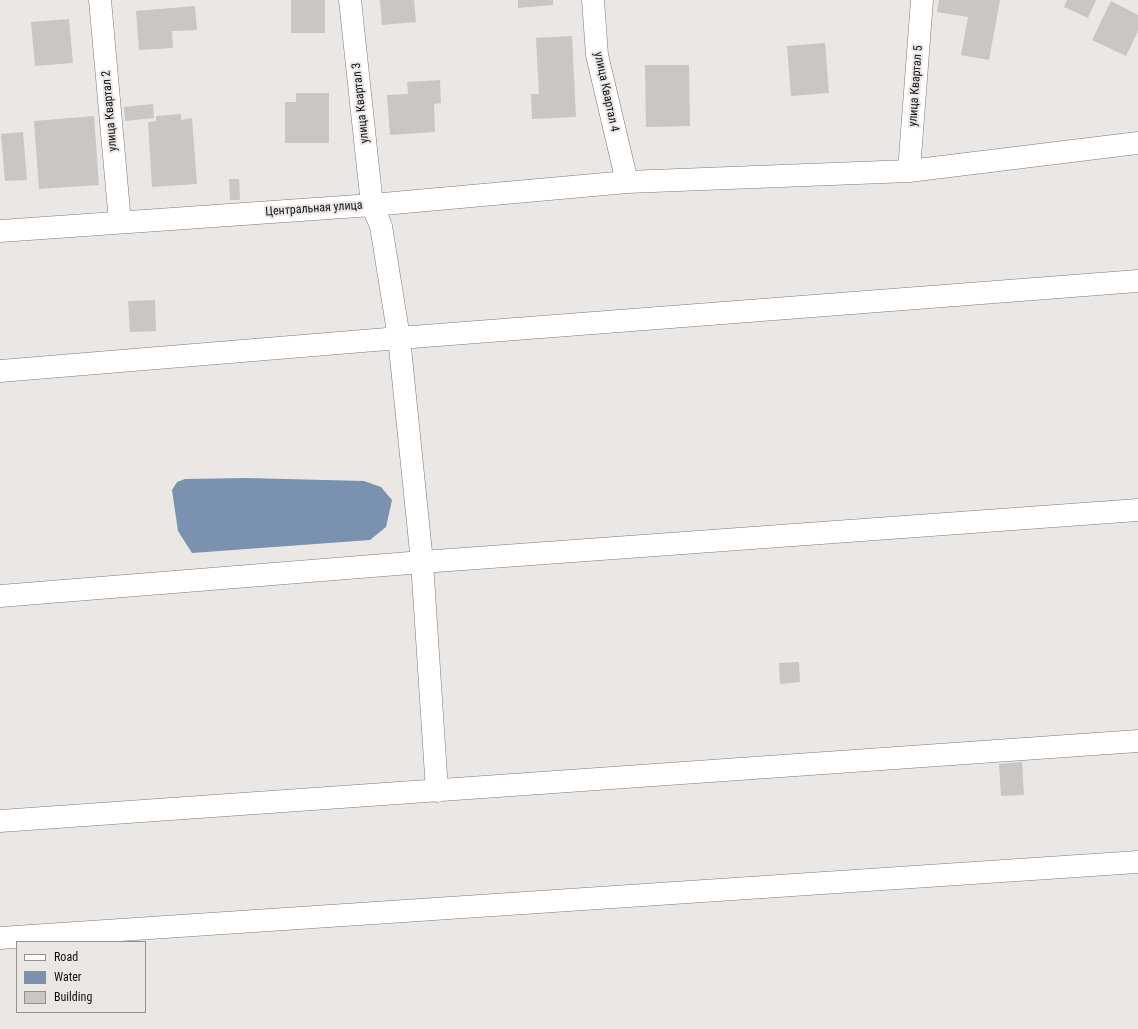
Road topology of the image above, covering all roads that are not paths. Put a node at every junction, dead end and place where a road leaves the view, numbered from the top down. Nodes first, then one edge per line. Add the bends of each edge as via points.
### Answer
1 (100, 0) edge
2 (350, 0) edge
3 (593, 0) edge
4 (922, 0) edge
5 (1138, 143) edge
6 (909, 171) junction
7 (627, 182) junction
8 (372, 205) junction
9 (120, 222) junction
10 (0, 232) edge
11 (1138, 281) edge
12 (398, 338) junction
13 (0, 371) edge
14 (1138, 510) edge
15 (422, 562) junction
16 (0, 596) edge
17 (1138, 741) edge
18 (437, 791) junction
19 (0, 821) edge
20 (1138, 862) edge
21 (0, 938) edge

1 - 9 street, улица Квартал 2
2 - 8 street, улица Квартал 3
3 - 7 street, улица Квартал 4 via 597,55
4 - 6 street, улица Квартал 5
5 - 6 street, Центральная улица
6 - 7 street, Центральная улица
7 - 8 street, Центральная улица
8 - 9 street, Центральная улица
8 - 12 street, улица Квартал 3 via 381,226
9 - 10 street, Центральная улица
11 - 12 street
12 - 13 street
12 - 15 street, улица Квартал 3
14 - 15 street
15 - 16 street
15 - 18 street, улица Квартал 3
17 - 18 street
18 - 19 street
20 - 21 street

